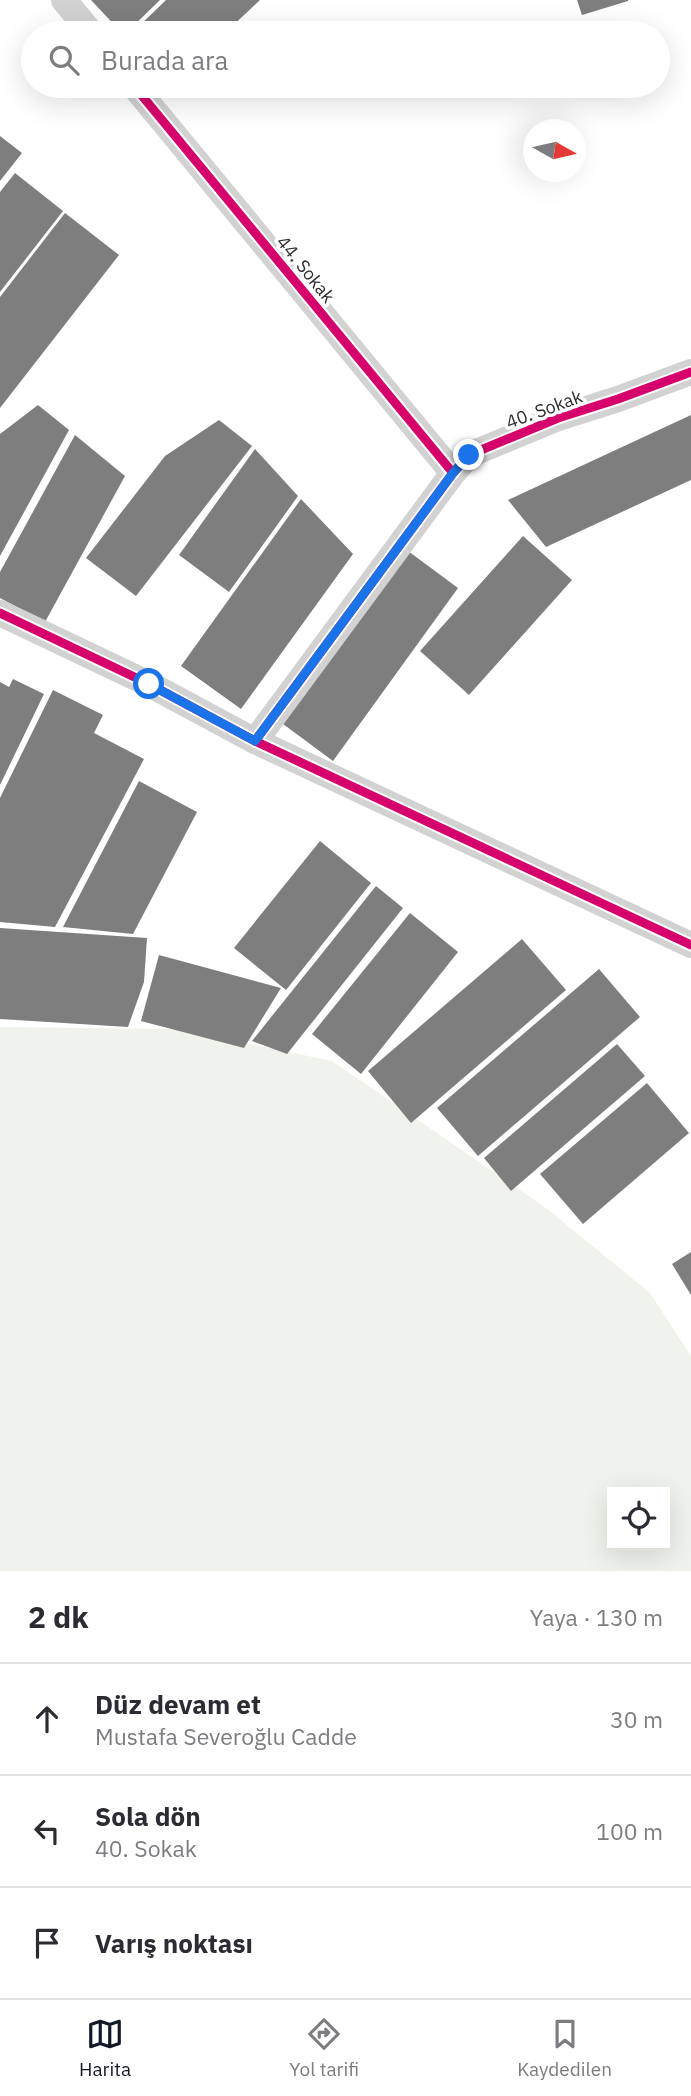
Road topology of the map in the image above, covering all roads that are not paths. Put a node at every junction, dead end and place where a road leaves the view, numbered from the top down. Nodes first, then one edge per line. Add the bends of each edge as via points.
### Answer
1 (64, 0) edge
2 (81, 21) edge
3 (144, 98) edge
4 (691, 372) edge
5 (453, 473) junction
6 (0, 613) edge
7 (255, 741) junction
8 (691, 945) edge

1 - 2 street
3 - 5 street, 44. Sokak
4 - 5 street, 40. Sokak via 469,455
5 - 7 street, 40. Sokak
6 - 7 street
7 - 8 street

